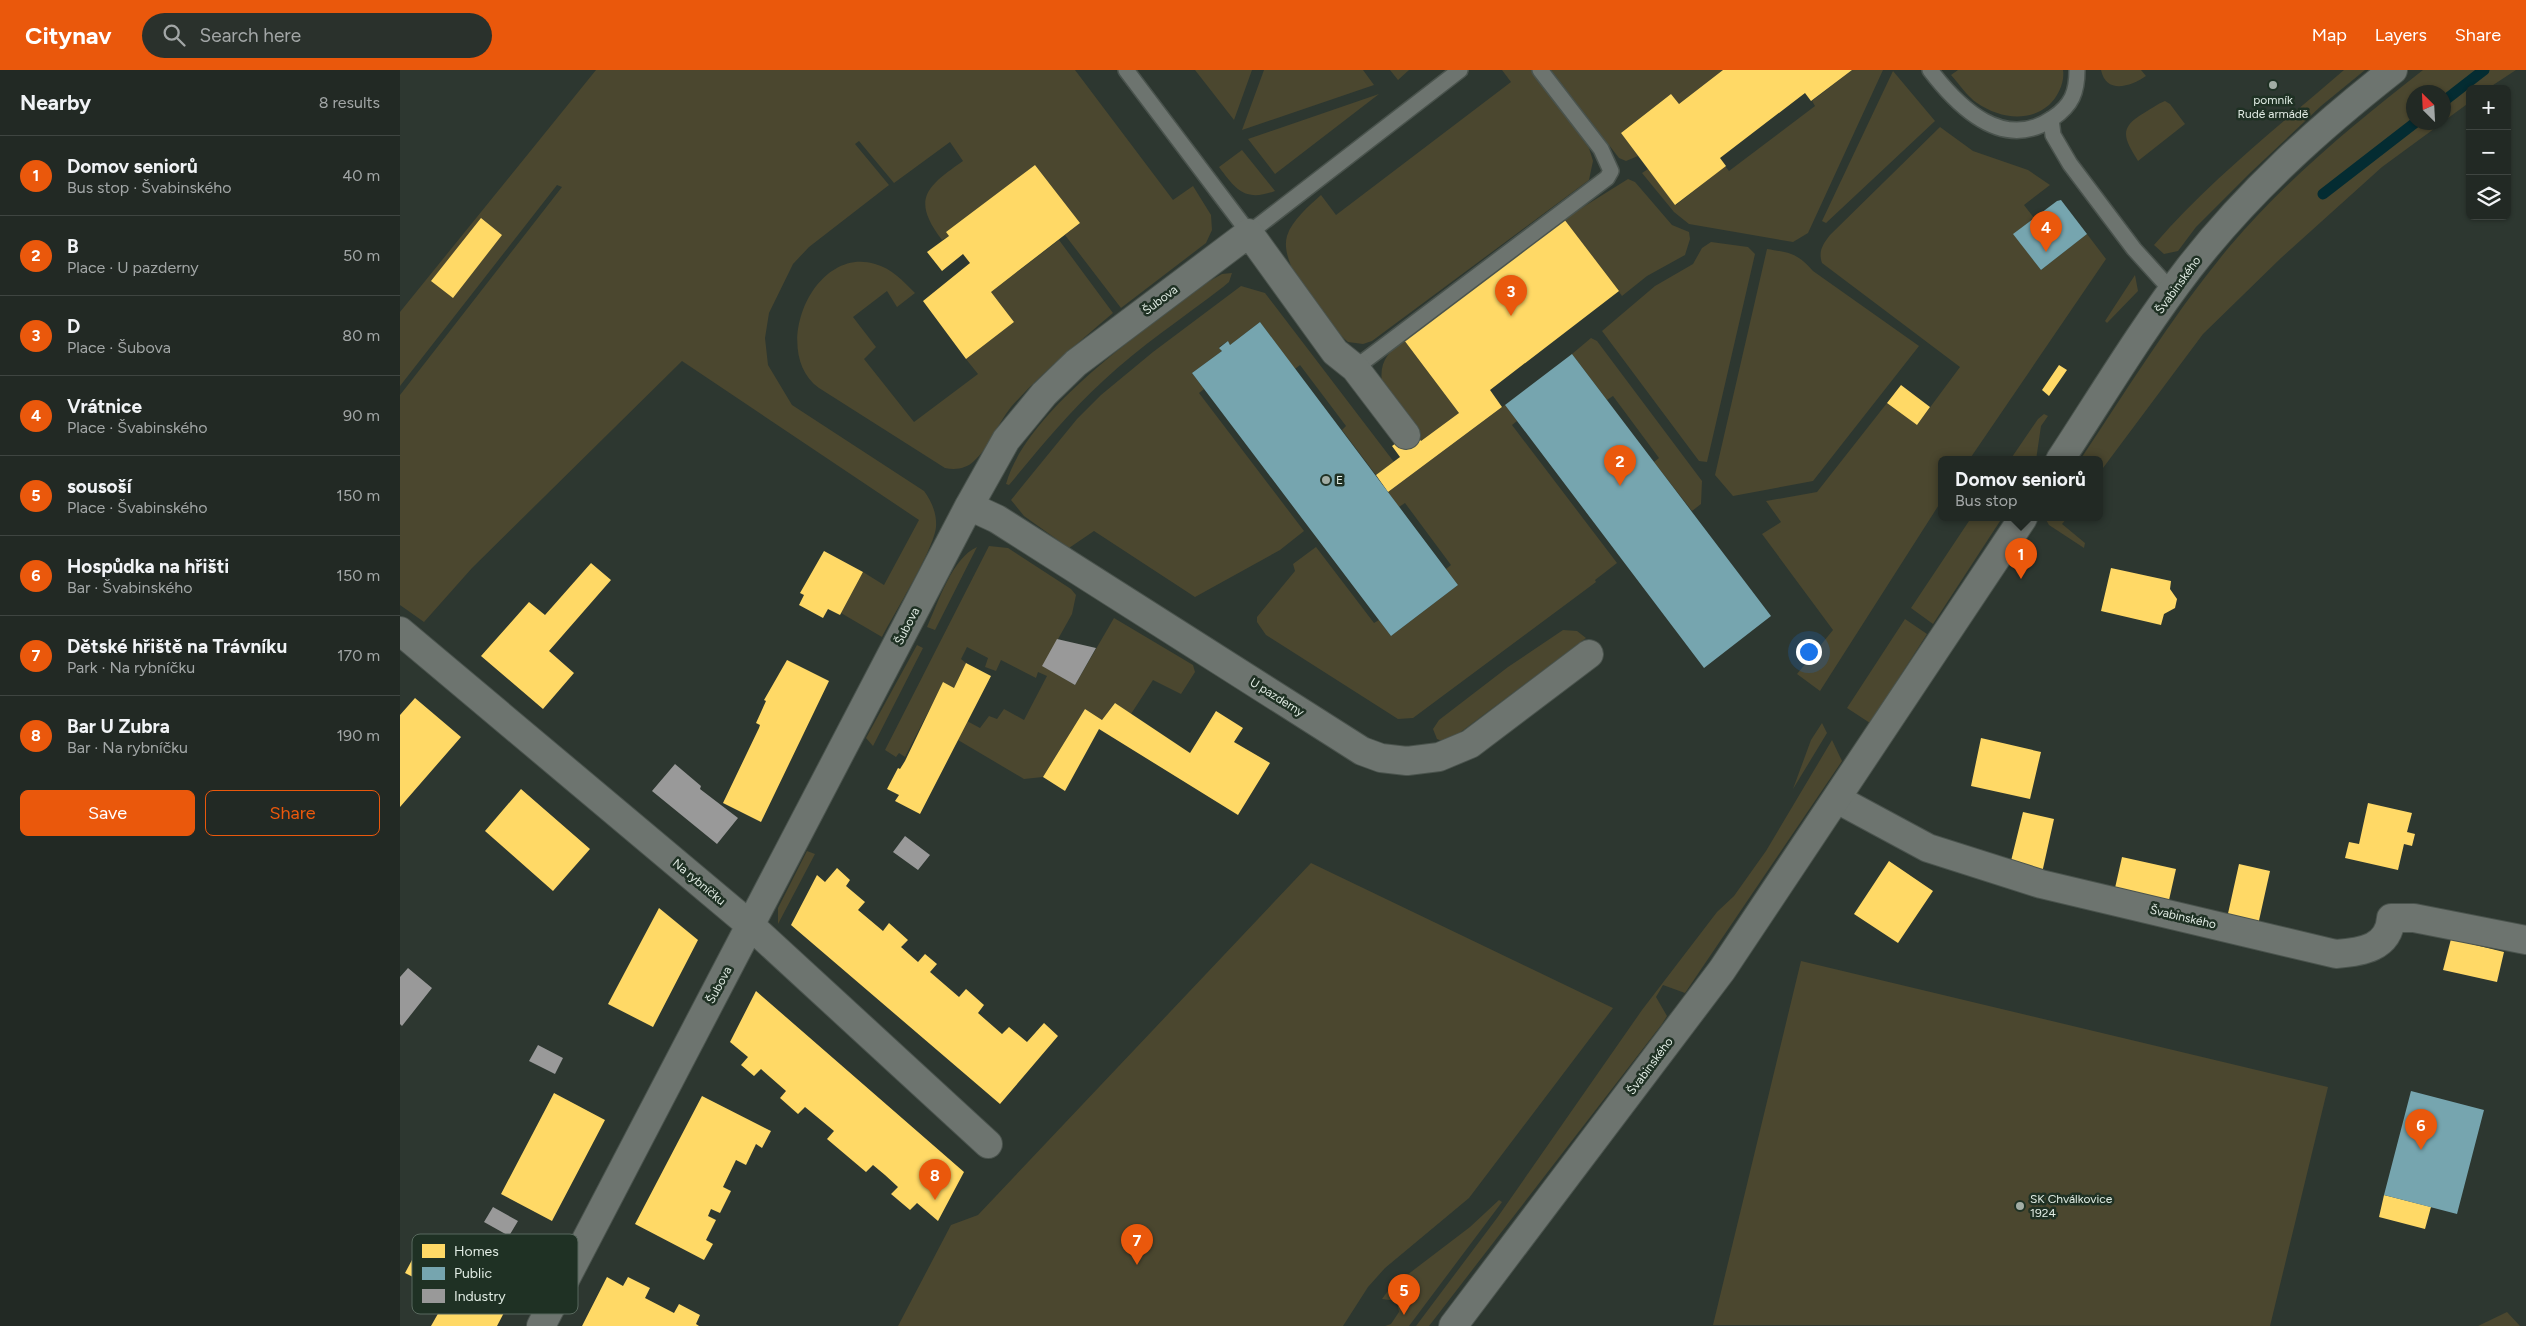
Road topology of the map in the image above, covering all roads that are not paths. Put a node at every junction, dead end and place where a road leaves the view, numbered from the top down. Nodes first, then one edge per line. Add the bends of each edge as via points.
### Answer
1 (1126, 70) edge
2 (1460, 70) edge
3 (1540, 70) edge
4 (1930, 70) edge
5 (2077, 70) edge
6 (2393, 70) edge
7 (2051, 120) junction
8 (1249, 233) junction
9 (2172, 291) junction
10 (1355, 368) junction
11 (1406, 436) dead end
12 (2063, 456) edge
13 (969, 506) junction
14 (2021, 521) edge
15 (400, 631) edge
16 (1589, 654) dead end
17 (1836, 800) junction
18 (750, 925) junction
19 (2526, 940) edge
20 (988, 1144) dead end
21 (578, 1255) edge
22 (547, 1314) edge
23 (541, 1326) edge
24 (1453, 1326) edge

1 - 8 lane
2 - 8 lane
3 - 10 lane via 1601,149 1611,171 1607,178
4 - 7 lane via 1963,107 2003,129 2027,130
5 - 7 lane via 2071,103
6 - 9 street, Švabinského via 2320,128 2229,220
7 - 9 lane via 2060,148 2075,171 2134,249
8 - 10 street via 1335,352
8 - 13 street, Šubova via 1076,363 1044,394 1006,440
9 - 12 street, Švabinského
10 - 11 street
13 - 16 street, U pazderny via 997,519 1362,751 1381,758 1408,761 1438,757 1470,744
13 - 18 street, Šubova
14 - 17 street, Švabinského
15 - 18 street, Na rybníčku
17 - 19 street, Švabinského via 1928,848 2032,881 2336,954 2373,946 2391,929 2391,918 2414,918
17 - 24 street, Švabinského via 1722,970
18 - 20 street, Na rybníčku
18 - 21 street, Šubova
22 - 23 street, Šubova

